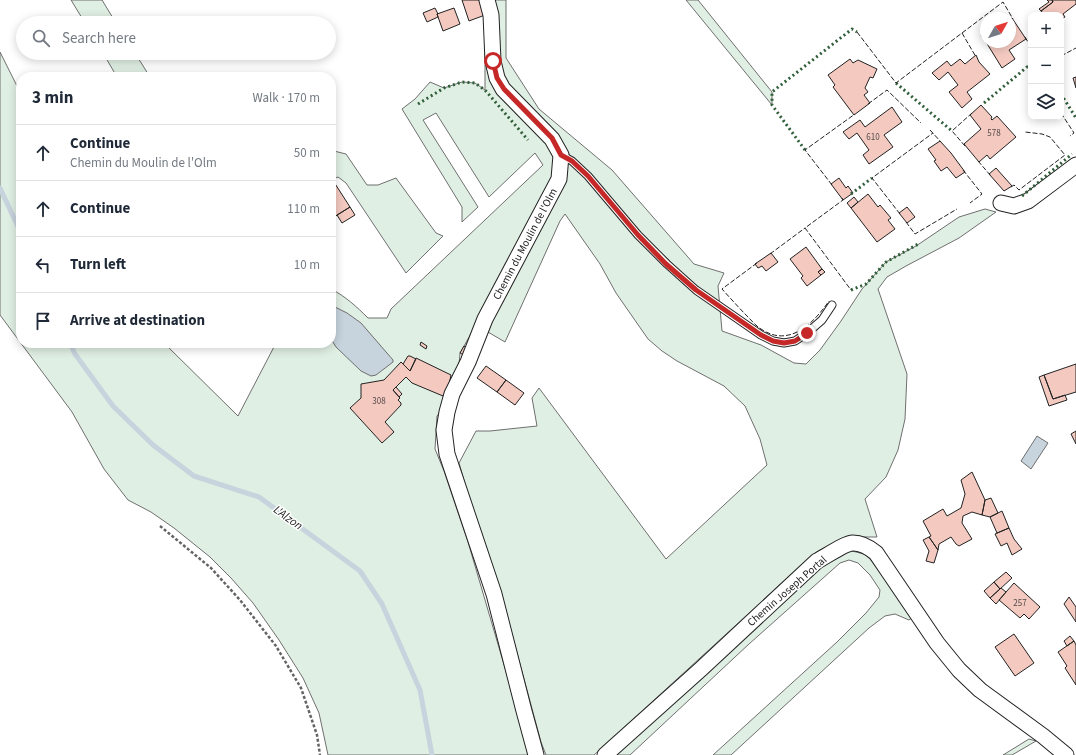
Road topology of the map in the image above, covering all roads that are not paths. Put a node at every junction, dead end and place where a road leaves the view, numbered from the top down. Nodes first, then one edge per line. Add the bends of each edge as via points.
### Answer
1 (487, 0) edge
2 (561, 155) junction
3 (1076, 165) edge
4 (1001, 203) dead end
5 (832, 306) dead end
6 (536, 755) edge
7 (605, 755) edge
8 (1066, 755) edge

1 - 2 street via 491,15 493,61 497,78 504,89 552,138
2 - 5 lane via 572,161 588,176 666,264 696,290 761,335 778,342 795,341 822,320
2 - 6 street, Chemin du Moulin de l'Olm via 559,179 485,318 452,394 444,430 447,454 494,594
3 - 4 street via 1028,201 1014,206
7 - 8 street, Chemin Joseph Portal via 817,562 853,543 868,547 876,553 937,643 959,670 980,690

